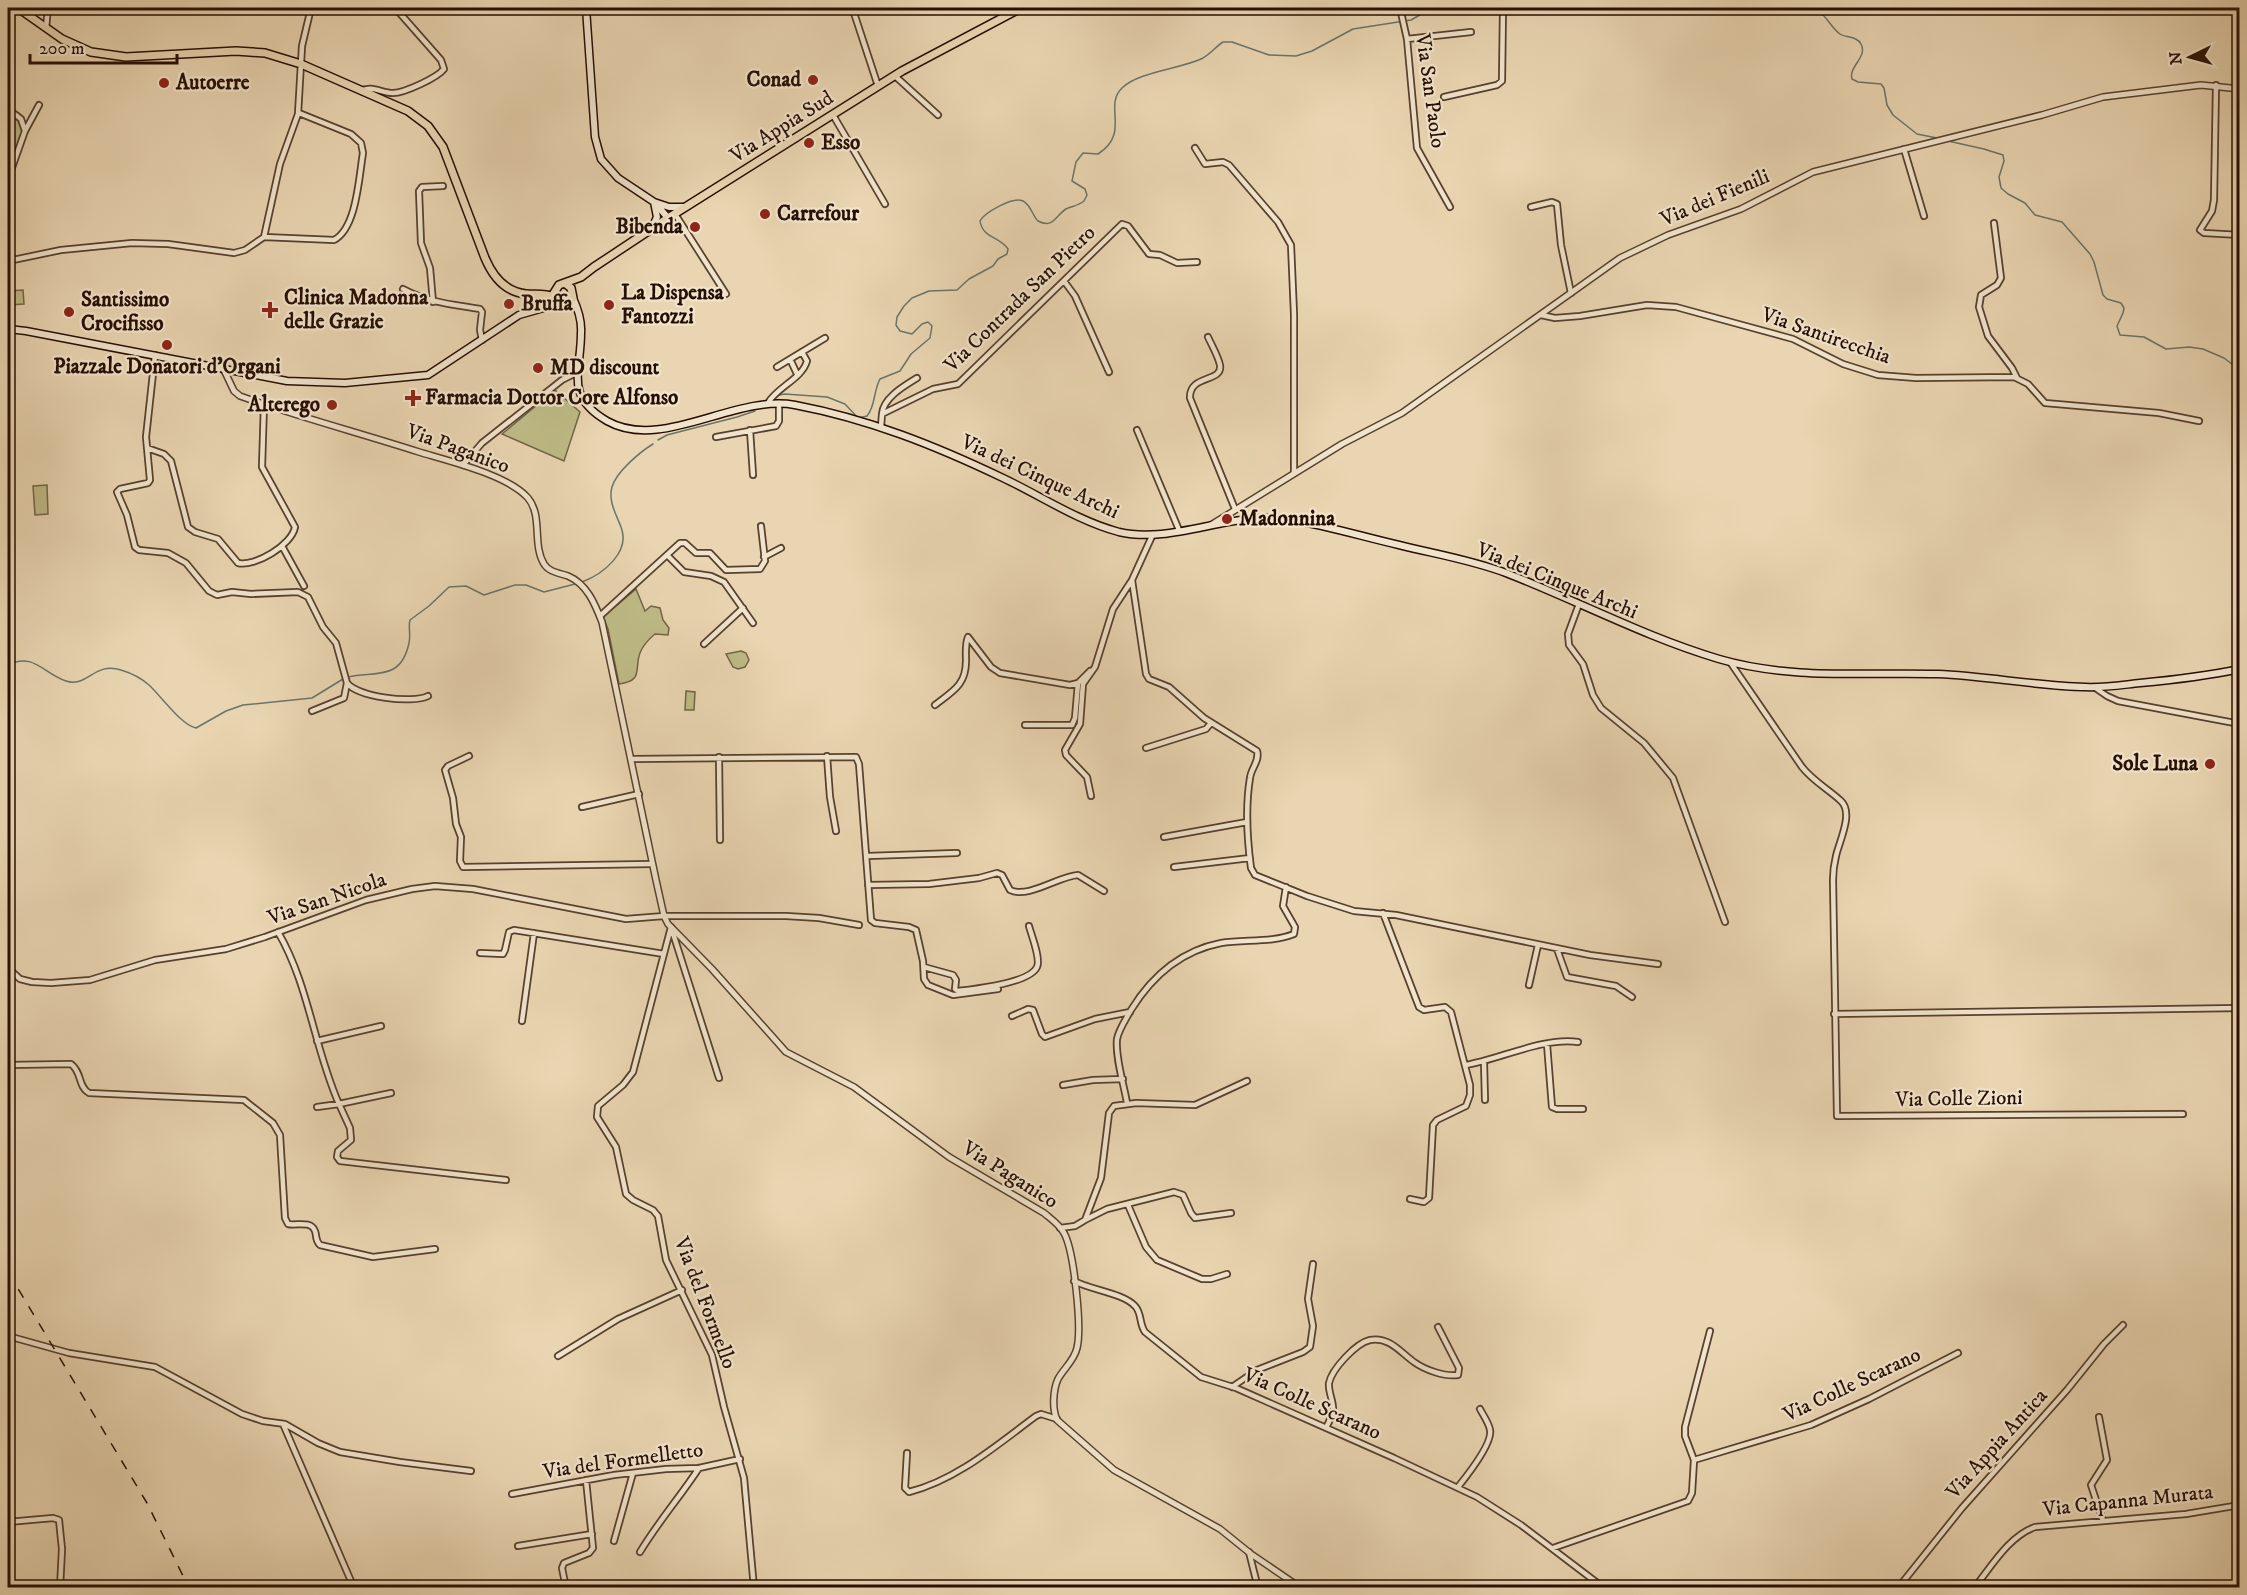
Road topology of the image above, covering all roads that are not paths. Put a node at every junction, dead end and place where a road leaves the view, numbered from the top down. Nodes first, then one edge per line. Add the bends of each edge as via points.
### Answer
1 (18, 8) edge
2 (48, 8) edge
3 (310, 8) edge
4 (586, 8) edge
5 (1021, 8) edge
6 (1400, 8) edge
7 (1503, 8) edge
8 (397, 10) dead end
9 (854, 14) dead end
10 (46, 28) junction
11 (1471, 32) dead end
12 (1407, 39) junction
13 (301, 64) junction
14 (895, 76) junction
15 (878, 86) junction
16 (2216, 86) junction
17 (2240, 89) edge
18 (361, 92) junction
19 (1444, 97) dead end
20 (39, 105) dead end
21 (8, 109) edge
22 (299, 113) junction
23 (833, 115) junction
24 (938, 115) dead end
25 (25, 131) junction
26 (1195, 148) dead end
27 (1904, 149) junction
28 (8, 178) edge
29 (443, 186) dead end
30 (654, 202) junction
31 (885, 204) dead end
32 (685, 207) junction
33 (1450, 207) dead end
34 (1531, 207) dead end
35 (672, 216) junction
36 (1924, 216) dead end
37 (1994, 222) dead end
38 (652, 228) junction
39 (2240, 235) edge
40 (264, 237) junction
41 (8, 261) edge
42 (1197, 262) dead end
43 (581, 277) junction
44 (1064, 281) junction
45 (566, 284) junction
46 (556, 287) junction
47 (403, 290) dead end
48 (537, 293) junction
49 (1571, 293) junction
50 (527, 294) junction
51 (573, 294) junction
52 (726, 294) dead end
53 (554, 297) junction
54 (433, 302) junction
55 (563, 304) junction
56 (543, 309) junction
57 (524, 314) junction
58 (1541, 315) junction
59 (580, 317) junction
60 (8, 329) edge
61 (825, 338) dead end
62 (1208, 338) dead end
63 (482, 339) junction
64 (802, 352) junction
65 (155, 355) junction
66 (790, 359) junction
67 (777, 367) dead end
68 (223, 368) junction
69 (1109, 372) dead end
70 (576, 373) junction
71 (798, 374) junction
72 (917, 378) dead end
73 (2017, 378) junction
74 (768, 403) junction
75 (779, 403) junction
76 (264, 404) junction
77 (882, 414) junction
78 (2199, 421) dead end
79 (881, 428) junction
80 (750, 430) junction
81 (1137, 430) dead end
82 (716, 437) dead end
83 (147, 448) junction
84 (463, 465) junction
85 (1294, 472) junction
86 (753, 475) dead end
87 (1235, 509) junction
88 (1210, 525) junction
89 (761, 526) dead end
90 (1179, 530) junction
91 (1153, 534) junction
92 (282, 546) junction
93 (781, 548) dead end
94 (667, 555) junction
95 (764, 557) junction
96 (1132, 580) junction
97 (304, 586) dead end
98 (1579, 604) junction
99 (743, 608) junction
100 (600, 616) junction
101 (753, 623) dead end
102 (704, 644) dead end
103 (1096, 661) junction
104 (1730, 662) junction
105 (2240, 669) edge
106 (347, 683) junction
107 (1078, 683) junction
108 (2094, 687) junction
109 (428, 696) dead end
110 (935, 705) dead end
111 (312, 711) dead end
112 (1211, 723) junction
113 (2240, 724) edge
114 (1025, 725) dead end
115 (1146, 748) dead end
116 (469, 756) dead end
117 (827, 756) junction
118 (719, 758) junction
119 (632, 759) junction
120 (639, 794) junction
121 (1091, 796) dead end
122 (582, 807) dead end
123 (1247, 822) junction
124 (836, 831) dead end
125 (1164, 837) dead end
126 (720, 840) dead end
127 (957, 853) dead end
128 (867, 856) junction
129 (1250, 858) junction
130 (652, 864) junction
131 (1174, 867) dead end
132 (868, 885) junction
133 (1286, 887) junction
134 (1104, 891) dead end
135 (1383, 913) junction
136 (664, 916) junction
137 (1725, 922) dead end
138 (859, 925) dead end
139 (1029, 926) dead end
140 (671, 927) junction
141 (278, 932) junction
142 (534, 933) junction
143 (1538, 945) junction
144 (1557, 949) junction
145 (480, 953) dead end
146 (663, 954) junction
147 (1658, 964) dead end
148 (924, 967) junction
149 (8, 968) edge
150 (1529, 985) dead end
151 (998, 989) dead end
152 (1632, 997) dead end
153 (2240, 1008) edge
154 (1130, 1012) junction
155 (1834, 1014) junction
156 (1012, 1016) dead end
157 (522, 1021) dead end
158 (381, 1026) dead end
159 (317, 1041) junction
160 (1578, 1042) dead end
161 (1547, 1044) junction
162 (1484, 1062) junction
163 (8, 1065) edge
164 (1466, 1065) junction
165 (719, 1078) dead end
166 (1123, 1079) junction
167 (1247, 1081) dead end
168 (1064, 1085) dead end
169 (391, 1093) dead end
170 (1485, 1100) dead end
171 (1127, 1103) junction
172 (339, 1104) junction
173 (317, 1107) dead end
174 (1583, 1109) dead end
175 (2183, 1114) dead end
176 (507, 1180) dead end
177 (1410, 1200) dead end
178 (1128, 1204) junction
179 (1231, 1213) dead end
180 (1085, 1220) junction
181 (1060, 1228) junction
182 (435, 1249) dead end
183 (1313, 1263) dead end
184 (1227, 1274) dead end
185 (1074, 1281) junction
186 (682, 1290) junction
187 (2123, 1325) dead end
188 (1438, 1327) dead end
189 (1710, 1331) dead end
190 (8, 1336) edge
191 (1958, 1353) dead end
192 (558, 1356) dead end
193 (1232, 1387) junction
194 (1480, 1409) dead end
195 (2099, 1417) dead end
196 (1057, 1419) junction
197 (284, 1424) junction
198 (1326, 1428) junction
199 (907, 1453) dead end
200 (740, 1460) junction
201 (1694, 1460) junction
202 (699, 1468) junction
203 (471, 1471) dead end
204 (633, 1473) junction
205 (586, 1480) junction
206 (1458, 1487) junction
207 (512, 1494) dead end
208 (2240, 1505) edge
209 (2103, 1521) junction
210 (8, 1522) edge
211 (592, 1534) junction
212 (614, 1541) dead end
213 (518, 1546) dead end
214 (1553, 1548) junction
215 (640, 1552) dead end
216 (1249, 1552) junction
217 (60, 1587) edge
218 (354, 1587) edge
219 (566, 1587) edge
220 (754, 1587) edge
221 (1258, 1587) edge
222 (1301, 1587) edge
223 (1604, 1587) edge
224 (1898, 1587) edge
225 (1974, 1587) edge

1 - 10 main road
2 - 10 street
3 - 13 street
4 - 30 main road via 598,150 614,174
5 - 14 main road, Via Appia Sud
6 - 12 street, Via San Paolo
7 - 19 street via 1502,81
8 - 18 street via 442,62 444,70 400,92 369,88
9 - 15 street
10 - 13 main road via 80,48 113,56 252,51
11 - 12 street
12 - 33 street, Via San Paolo via 1416,146
13 - 18 main road
13 - 22 street
14 - 15 main road, Via Appia Sud
14 - 24 street
15 - 23 main road, Via Appia Sud
16 - 17 street, Via dei Fienili
16 - 27 street, Via dei Fienili via 2103,97
16 - 39 street via 2214,202 2200,230
18 - 50 main road via 408,111 434,133 448,158 488,265 505,287
20 - 25 street
21 - 25 street via 21,120
22 - 40 street via 277,173
22 - 40 street via 351,134 362,143 353,211 343,234 334,240
23 - 31 street
23 - 32 main road, Via Appia Sud
25 - 28 street
26 - 85 street via 1205,164 1228,165 1278,222 1290,242
27 - 36 street
27 - 49 street, Via dei Fienili via 1808,174 1741,209 1630,253
29 - 54 street via 423,187 419,191 421,245 430,268
30 - 32 main road
30 - 35 main road
30 - 38 main road via 657,216
32 - 35 main road, Via Appia Sud
34 - 49 street via 1557,204
35 - 38 main road, Via Appia Sud
35 - 52 street
37 - 73 street via 2001,278 1981,295 1979,307 1990,340
38 - 43 main road, Via Appia Sud
40 - 41 street via 234,253 136,243 68,249
42 - 44 street, Via Contrada San Pietro via 1177,263 1148,254 1124,224
43 - 45 main road, Via Appia Sud
43 - 51 main road
44 - 69 street via 1075,296
44 - 77 street, Via Contrada San Pietro via 958,384 936,388
45 - 46 main road, Via Appia Sud
45 - 51 main road
46 - 48 main road
46 - 53 main road
47 - 54 street
48 - 50 main road
48 - 53 main road
49 - 58 street, Via dei Fienili
50 - 57 main road via 532,303
51 - 55 main road
51 - 59 main road
53 - 55 main road
53 - 56 main road
54 - 63 street via 482,309
55 - 56 main road
55 - 59 main road
56 - 57 main road
57 - 63 main road
58 - 73 street, Via Santirecchia via 1562,318 1644,305 1670,307 1793,339 1846,365 1883,376
58 - 85 street, Via dei Fienili via 1399,415
59 - 70 main road, Via dei Cinque Archi
60 - 65 main road
61 - 64 street
62 - 87 street via 1220,371 1193,386 1190,398
63 - 68 main road via 432,373 415,378 303,382
64 - 66 street
64 - 71 street via 806,364
65 - 68 main road
65 - 83 street
66 - 67 street
66 - 71 street
68 - 76 street, Via Paganico via 236,393
70 - 74 main road, Via dei Cinque Archi via 579,392 588,407 611,423 630,429 667,427
70 - 84 street via 486,439
71 - 74 street via 774,393
72 - 77 street via 899,390
73 - 78 street via 2045,403 2152,412
74 - 75 main road, Via dei Cinque Archi
75 - 79 main road, Via dei Cinque Archi
75 - 80 street via 777,425
76 - 84 street, Via Paganico
76 - 92 street via 261,465 295,528 291,539
77 - 79 street
79 - 91 main road, Via dei Cinque Archi via 917,439 1098,525 1125,533
80 - 82 street
80 - 86 street
81 - 90 street
83 - 92 street via 163,453 171,461 186,524 191,530 218,539 241,564 254,562
83 - 106 street via 150,480 117,492 136,548 171,554 189,565 214,594 295,592 307,596 335,642
84 - 100 street, Via Paganico via 498,479 527,497 536,515 543,563 585,589
85 - 87 street, Via dei Fienili
87 - 88 street, Via dei Fienili
88 - 90 main road, Via dei Cinque Archi
88 - 98 main road, Via dei Cinque Archi via 1247,518 1295,520 1492,568
89 - 95 street
90 - 91 main road, Via dei Cinque Archi
91 - 96 street
92 - 97 street
93 - 95 street
94 - 95 street via 684,543 696,553 710,554 723,568 734,571 760,569
94 - 99 street via 684,572 722,581
94 - 100 street
96 - 103 street via 1112,612
96 - 112 street via 1148,677 1169,687
98 - 104 main road, Via dei Cinque Archi via 1657,639
98 - 137 street via 1568,634 1569,645 1583,664 1601,708 1644,743 1673,778
99 - 101 street
99 - 102 street
100 - 119 street, Via Paganico
103 - 107 street
103 - 121 street via 1083,685 1080,724 1065,751 1087,777
104 - 108 main road, Via dei Cinque Archi via 1798,673 1945,674
104 - 155 street, Via Colle Zioni via 1802,767 1845,807 1845,824 1833,873
105 - 108 main road, Via dei Cinque Archi
106 - 109 street via 371,696
106 - 111 street via 344,698
107 - 110 street via 1002,674 968,637 963,679
107 - 114 street via 1072,725
108 - 113 street via 2118,701
112 - 115 street via 1206,729
112 - 123 street via 1257,753 1250,778
116 - 130 street via 445,771 453,795 463,867
117 - 118 street
117 - 124 street
117 - 128 street via 858,759
118 - 119 street
118 - 126 street
119 - 120 street, Via Paganico
120 - 122 street
120 - 130 street, Via Paganico
123 - 125 street
123 - 129 street
127 - 128 street
128 - 132 street
129 - 131 street
129 - 133 street via 1255,875
130 - 136 street, Via Paganico
132 - 134 street via 929,884 997,873 1011,891 1018,892 1077,874
132 - 148 street via 872,921 915,929
133 - 135 street via 1351,910
133 - 154 street via 1283,907 1294,926 1294,934 1219,944 1191,953 1152,980
135 - 143 street
135 - 164 street via 1418,1006 1424,1010 1450,1010
136 - 138 street via 795,916
136 - 140 street, Via Paganico
136 - 141 street, Via San Nicola via 618,918 469,888 435,886 366,900
139 - 148 street via 1037,966 1011,982 957,991 954,976
140 - 146 street, Via del Formello
140 - 165 street, Via Paganico
140 - 181 street, Via Paganico via 786,1052 860,1090 944,1154 1044,1213
141 - 149 street, Via San Nicola via 226,949 155,960 82,981 27,981
141 - 159 street via 296,966
142 - 145 street via 511,930 504,954
142 - 146 street
142 - 157 street
143 - 144 street
143 - 150 street
144 - 147 street
144 - 152 street via 1567,977 1616,986
146 - 186 street, Via del Formello via 633,1072 598,1106 597,1113 616,1149 626,1194 658,1217 664,1256
148 - 151 street via 926,983 951,994
153 - 155 street
154 - 156 street via 1045,1036 1031,1009
154 - 166 street via 1118,1038
155 - 175 street, Via Colle Zioni via 1835,1112 1839,1117
158 - 159 street
159 - 172 street
160 - 161 street
161 - 162 street
161 - 174 street via 1552,1107
162 - 164 street
162 - 170 street
163 - 182 street via 71,1064 89,1093 247,1101 280,1135 286,1223 311,1225 320,1245 363,1256
164 - 177 street via 1468,1104 1432,1126 1429,1198 1424,1202
166 - 168 street
166 - 171 street
167 - 171 street via 1195,1105
169 - 172 street
171 - 180 street via 1110,1111 1100,1181
172 - 173 street
172 - 176 street via 352,1136 350,1143 337,1153 340,1161
178 - 179 street via 1175,1192 1183,1196 1195,1218
178 - 180 street
178 - 184 street via 1146,1247 1158,1260 1200,1279
180 - 181 street
181 - 185 street, Via Paganico via 1069,1247
183 - 193 street via 1308,1299 1313,1324 1310,1347 1257,1370
185 - 193 street, Via Colle Scarano via 1130,1301 1138,1309 1146,1333 1199,1376
185 - 196 street, Via Paganico via 1079,1336 1072,1361 1057,1382
186 - 192 street via 618,1319
186 - 200 street, Via del Formello via 712,1355
187 - 224 street, Via Appia Antica
188 - 198 street via 1460,1374 1428,1369 1389,1343 1367,1341 1345,1358 1332,1376 1329,1389 1333,1411
189 - 201 street via 1685,1427
190 - 197 street via 69,1353 155,1367 245,1416
191 - 201 street, Via Colle Scarano via 1811,1425
193 - 198 street, Via Colle Scarano
194 - 206 street via 1490,1435
195 - 209 street via 2107,1458 2091,1487
196 - 199 street via 1037,1415 982,1457 909,1492 905,1488
196 - 216 street via 1114,1470 1220,1529
197 - 203 street via 345,1454
197 - 218 street
198 - 206 street, Via Colle Scarano
200 - 202 street, Via del Formelletto
200 - 220 street, Via del Formello
201 - 214 street via 1688,1501
202 - 204 street, Via del Formelletto
202 - 215 street
204 - 205 street, Via del Formelletto
204 - 212 street
205 - 207 street, Via del Formelletto
205 - 211 street
206 - 214 street, Via Colle Scarano
208 - 209 street, Via Capanna Murata
209 - 225 street, Via Capanna Murata via 2031,1529 2009,1546
210 - 217 street via 59,1520
211 - 213 street
211 - 219 street via 592,1551 563,1564
214 - 223 street, Via Colle Scarano
216 - 221 street
216 - 222 street

